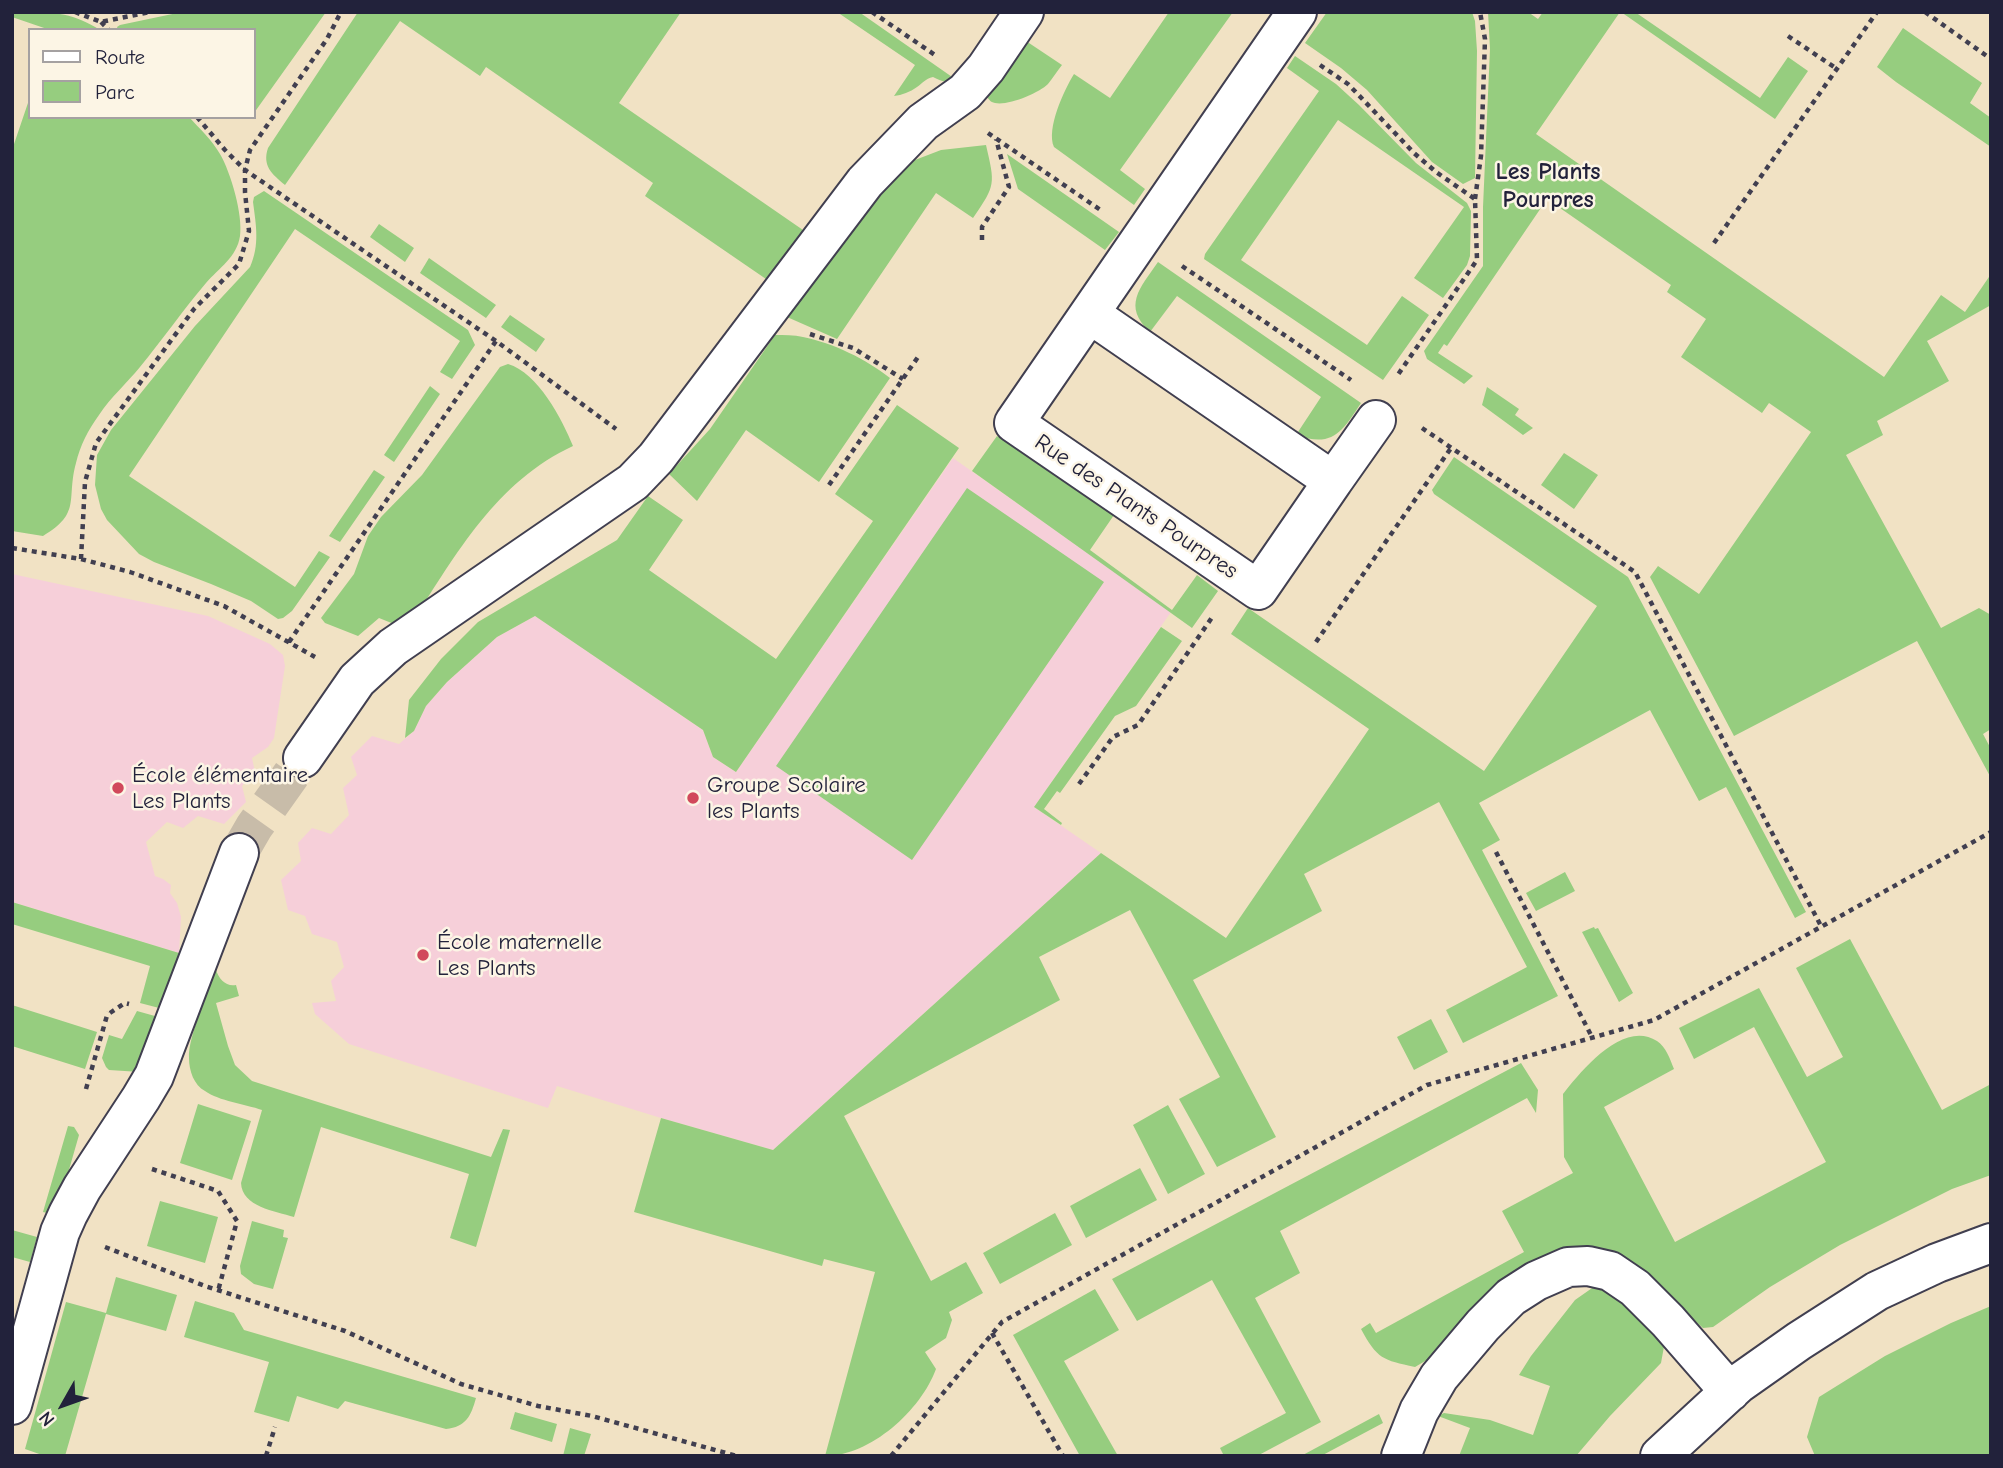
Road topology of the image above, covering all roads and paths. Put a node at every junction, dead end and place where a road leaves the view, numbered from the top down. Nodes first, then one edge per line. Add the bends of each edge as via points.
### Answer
1 (75, 12) edge
2 (150, 12) edge
3 (341, 12) edge
4 (872, 12) edge
5 (1024, 12) edge
6 (1480, 12) edge
7 (1877, 12) edge
8 (1925, 12) edge
9 (101, 22) junction
10 (1288, 25) edge
11 (107, 28) edge
12 (1788, 36) dead end
13 (1991, 59) edge
14 (1837, 69) junction
15 (960, 93) junction
16 (199, 119) edge
17 (995, 138) junction
18 (246, 170) junction
19 (1475, 199) junction
20 (1142, 239) junction
21 (982, 240) dead end
22 (1714, 243) dead end
23 (1090, 314) junction
24 (762, 319) junction
25 (496, 341) junction
26 (918, 357) dead end
27 (903, 379) junction
28 (1396, 379) dead end
29 (1358, 385) dead end
30 (1376, 420) dead end
31 (1419, 426) dead end
32 (1451, 448) junction
33 (656, 458) junction
34 (1333, 481) junction
35 (829, 485) dead end
36 (12, 548) edge
37 (81, 559) junction
38 (1239, 578) junction
39 (289, 642) junction
40 (1316, 642) dead end
41 (356, 680) junction
42 (303, 758) tunnel mouth
43 (1079, 784) dead end
44 (1991, 832) edge
45 (1496, 852) dead end
46 (239, 853) tunnel mouth
47 (1821, 926) junction
48 (1592, 1037) junction
49 (104, 1154) junction
50 (60, 1232) junction
51 (1991, 1243) edge
52 (218, 1291) junction
53 (992, 1333) junction
54 (1730, 1392) junction
55 (12, 1405) edge
56 (275, 1427) dead end
57 (266, 1456) edge
58 (737, 1456) edge
59 (891, 1456) edge
60 (1063, 1456) edge
61 (1401, 1456) edge
62 (1660, 1456) edge

1 - 9 path
2 - 9 path
3 - 18 path via 250,150
4 - 15 path
5 - 15 street via 986,68
6 - 19 path via 1485,39
7 - 14 path
8 - 13 path
9 - 11 path
10 - 19 path via 1414,153
10 - 20 street, Rue des Plants Pourpres
12 - 14 path
14 - 22 path
15 - 17 path
15 - 24 street via 923,122 865,181
16 - 18 path
17 - 20 path
17 - 21 path via 1009,187 982,227
18 - 25 path
18 - 37 path via 249,231 239,264 194,309 96,443 85,482
19 - 28 path via 1477,260
20 - 23 street, Rue des Plants Pourpres
20 - 29 path
23 - 34 street
23 - 38 street, Rue des Plants Pourpres via 1014,423
24 - 27 path via 853,348
24 - 33 street
25 - 33 path
25 - 39 path
26 - 27 path
27 - 35 path
30 - 34 street, Rue des Plants Pourpres
31 - 32 path
32 - 40 path
32 - 47 path via 1634,572
33 - 41 street via 633,482 393,647
34 - 38 street, Rue des Plants Pourpres via 1258,590
36 - 37 path
37 - 39 path via 224,606
38 - 43 path via 1138,725 1113,737
39 - 41 path
41 - 42 street
44 - 47 path
45 - 48 path
46 - 49 street via 154,1076
47 - 48 path via 1654,1020
48 - 53 path via 1427,1085 1002,1322
49 - 50 street
49 - 52 path via 218,1191 237,1221
50 - 52 path
50 - 55 street
51 - 54 street via 1877,1291
52 - 58 path via 345,1331 460,1384
53 - 59 path
53 - 60 path
54 - 61 street via 1635,1288 1610,1271 1567,1267 1511,1297 1483,1325 1439,1377
54 - 62 street
56 - 57 path

